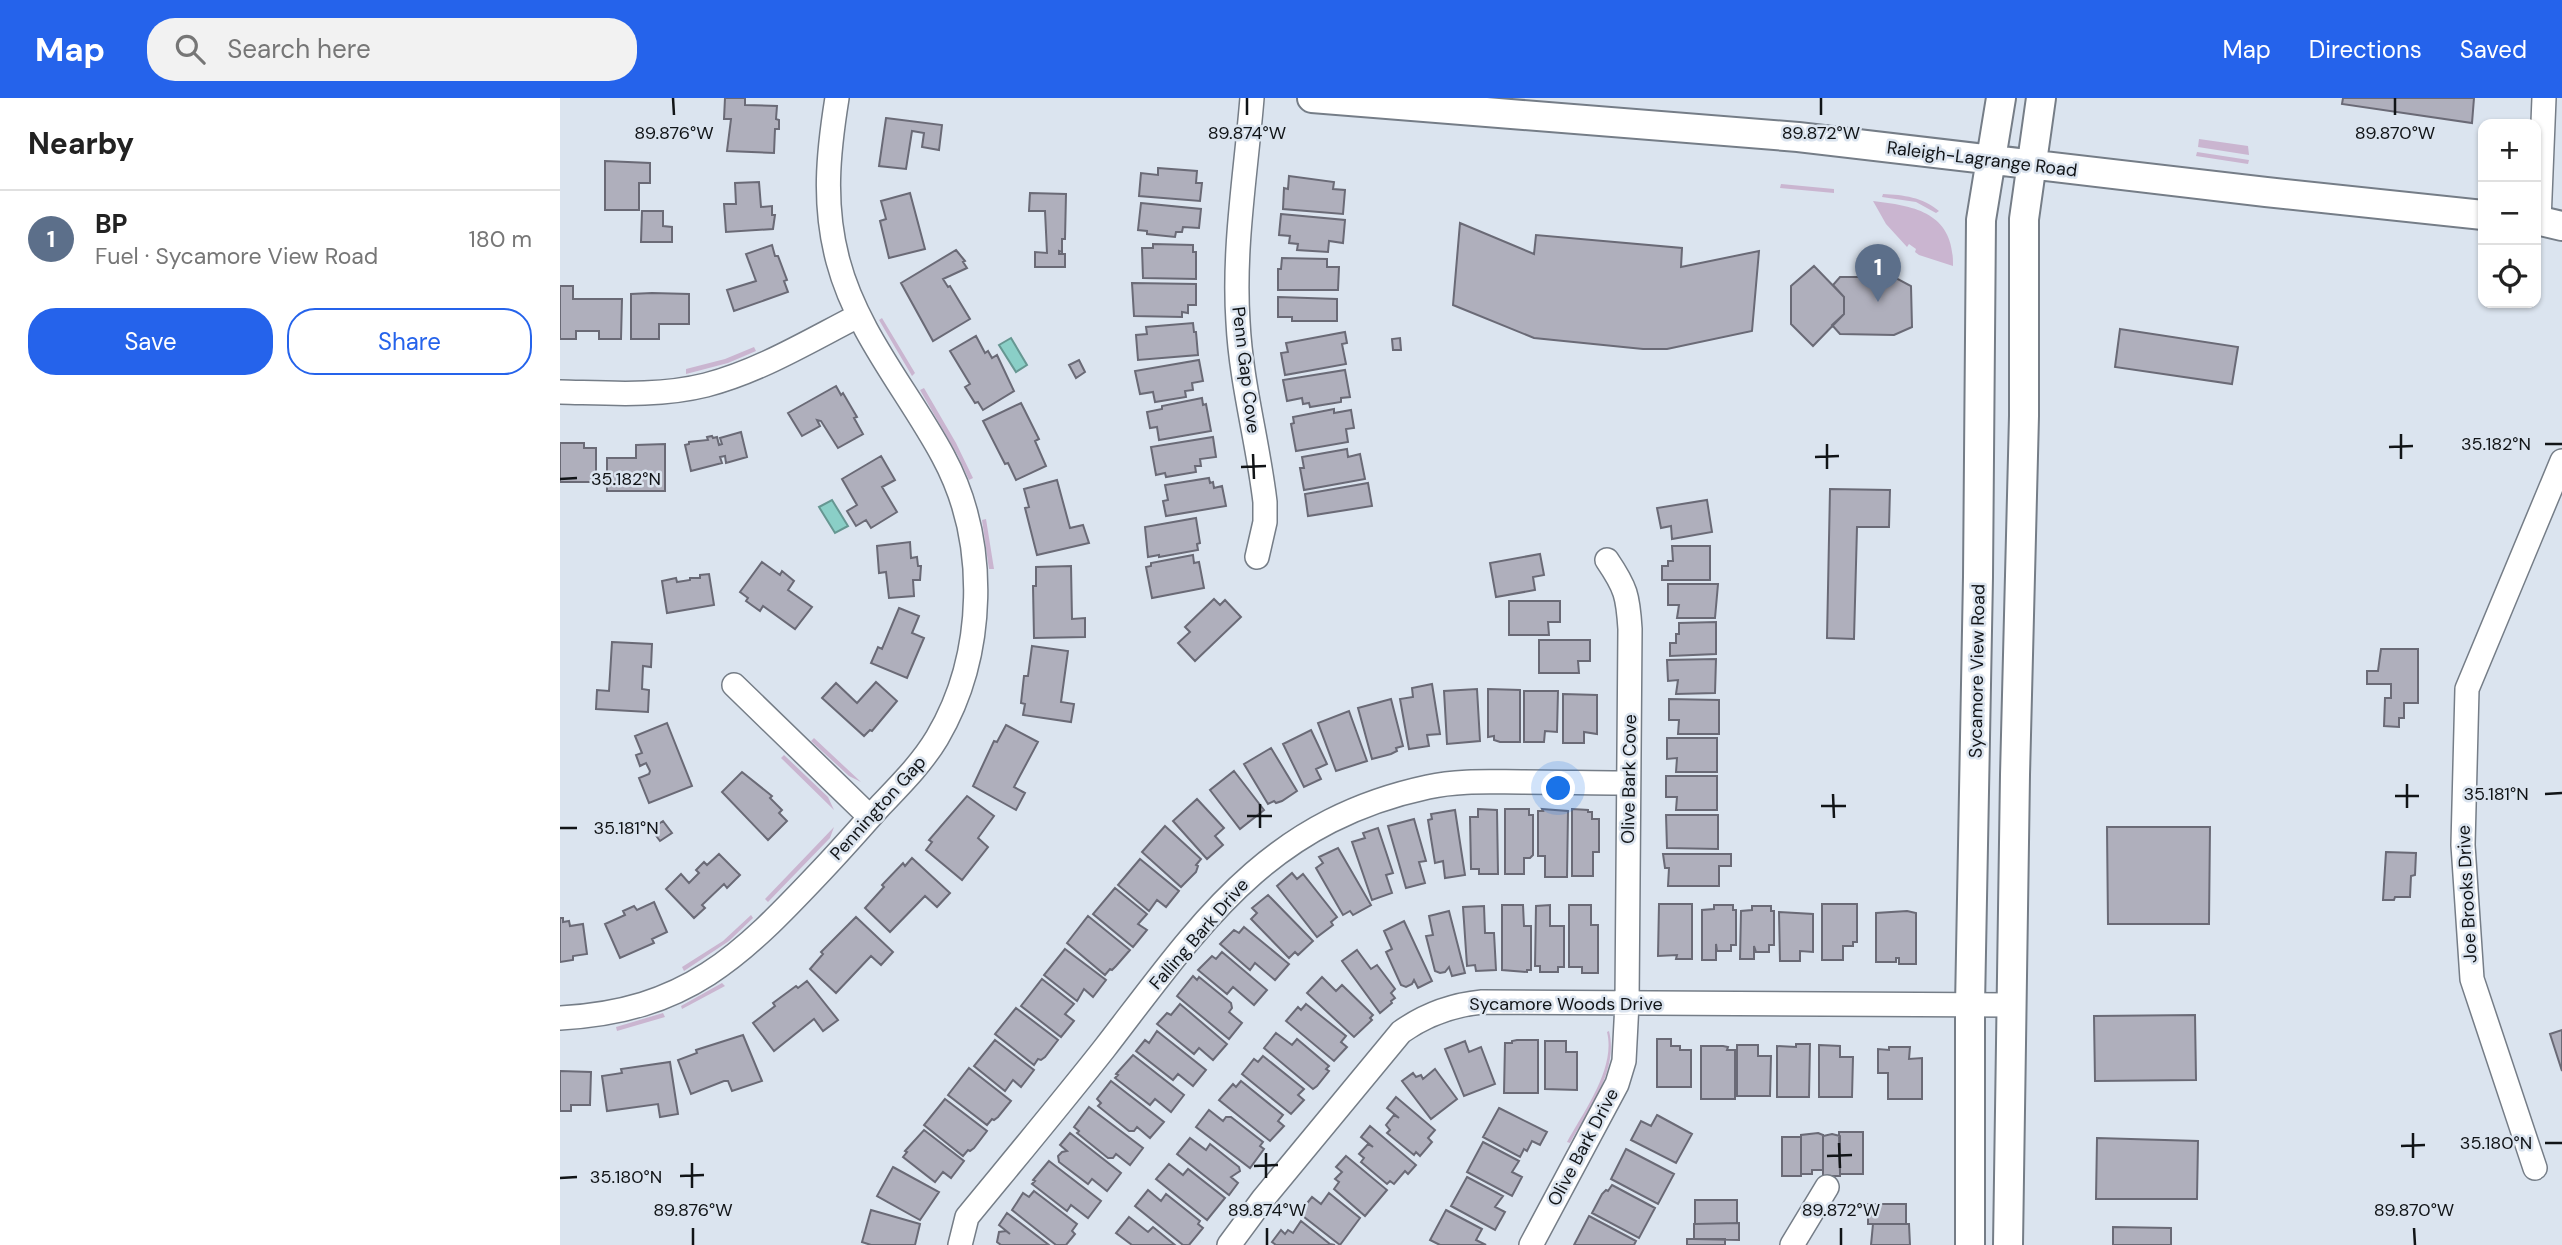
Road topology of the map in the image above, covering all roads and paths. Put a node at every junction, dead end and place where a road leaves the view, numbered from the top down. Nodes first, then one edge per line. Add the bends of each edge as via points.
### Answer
1 (837, 98) edge
2 (1252, 98) edge
3 (1312, 98) edge
4 (2001, 98) edge
5 (2041, 98) edge
6 (2544, 98) edge
7 (1418, 102) edge
8 (1990, 160) junction
9 (2032, 166) junction
10 (2478, 214) edge
11 (2546, 222) edge
12 (858, 316) junction
13 (560, 392) edge
14 (2562, 461) edge
15 (1257, 557) dead end
16 (1607, 560) dead end
17 (734, 685) dead end
18 (1628, 783) junction
19 (870, 817) junction
20 (1627, 1003) junction
21 (2011, 1004) junction
22 (1970, 1006) junction
23 (560, 1018) edge
24 (2535, 1168) dead end
25 (1827, 1187) dead end
26 (960, 1245) edge
27 (1229, 1245) edge
28 (1531, 1245) edge
29 (1792, 1245) edge
30 (1970, 1245) edge
31 (2008, 1245) edge

1 - 12 street, Pennington Gap via 828,158 828,206 838,261
2 - 15 street, Penn Gap Cove via 1237,318 1265,502
3 - 7 main road, Raleigh-Lagrange Road
4 - 8 main road, Sycamore View Road
5 - 9 main road
6 - 11 street
7 - 8 main road, Raleigh-Lagrange Road via 1798,137
8 - 9 main road, Raleigh-Lagrange Road
8 - 22 main road, Sycamore View Road via 1982,220
9 - 10 main road, Raleigh-Lagrange Road
9 - 21 main road via 2024,219
12 - 13 street via 771,360 705,385 641,393
12 - 19 street, Pennington Gap via 944,457 969,527 975,579 968,660 945,722 915,769
14 - 24 street, Joe Brooks Drive via 2467,689 2463,845 2472,979
16 - 18 street, Olive Bark Cove via 1628,596
17 - 19 street
18 - 20 street, Olive Bark Cove
18 - 26 street, Falling Bark Drive via 1473,782 1427,787 1356,808 1288,844 1242,881 1155,984 967,1217
19 - 23 street, Pennington Gap via 774,921 722,966 640,1006
20 - 22 street, Sycamore Woods Drive
20 - 27 street, Sycamore Woods Drive via 1482,1002 1442,1010 1414,1023 1381,1054
20 - 28 street, Olive Bark Drive via 1624,1061 1617,1084
21 - 22 street, Sycamore Woods Drive
21 - 31 main road
22 - 30 main road, Sycamore View Road
25 - 29 street

